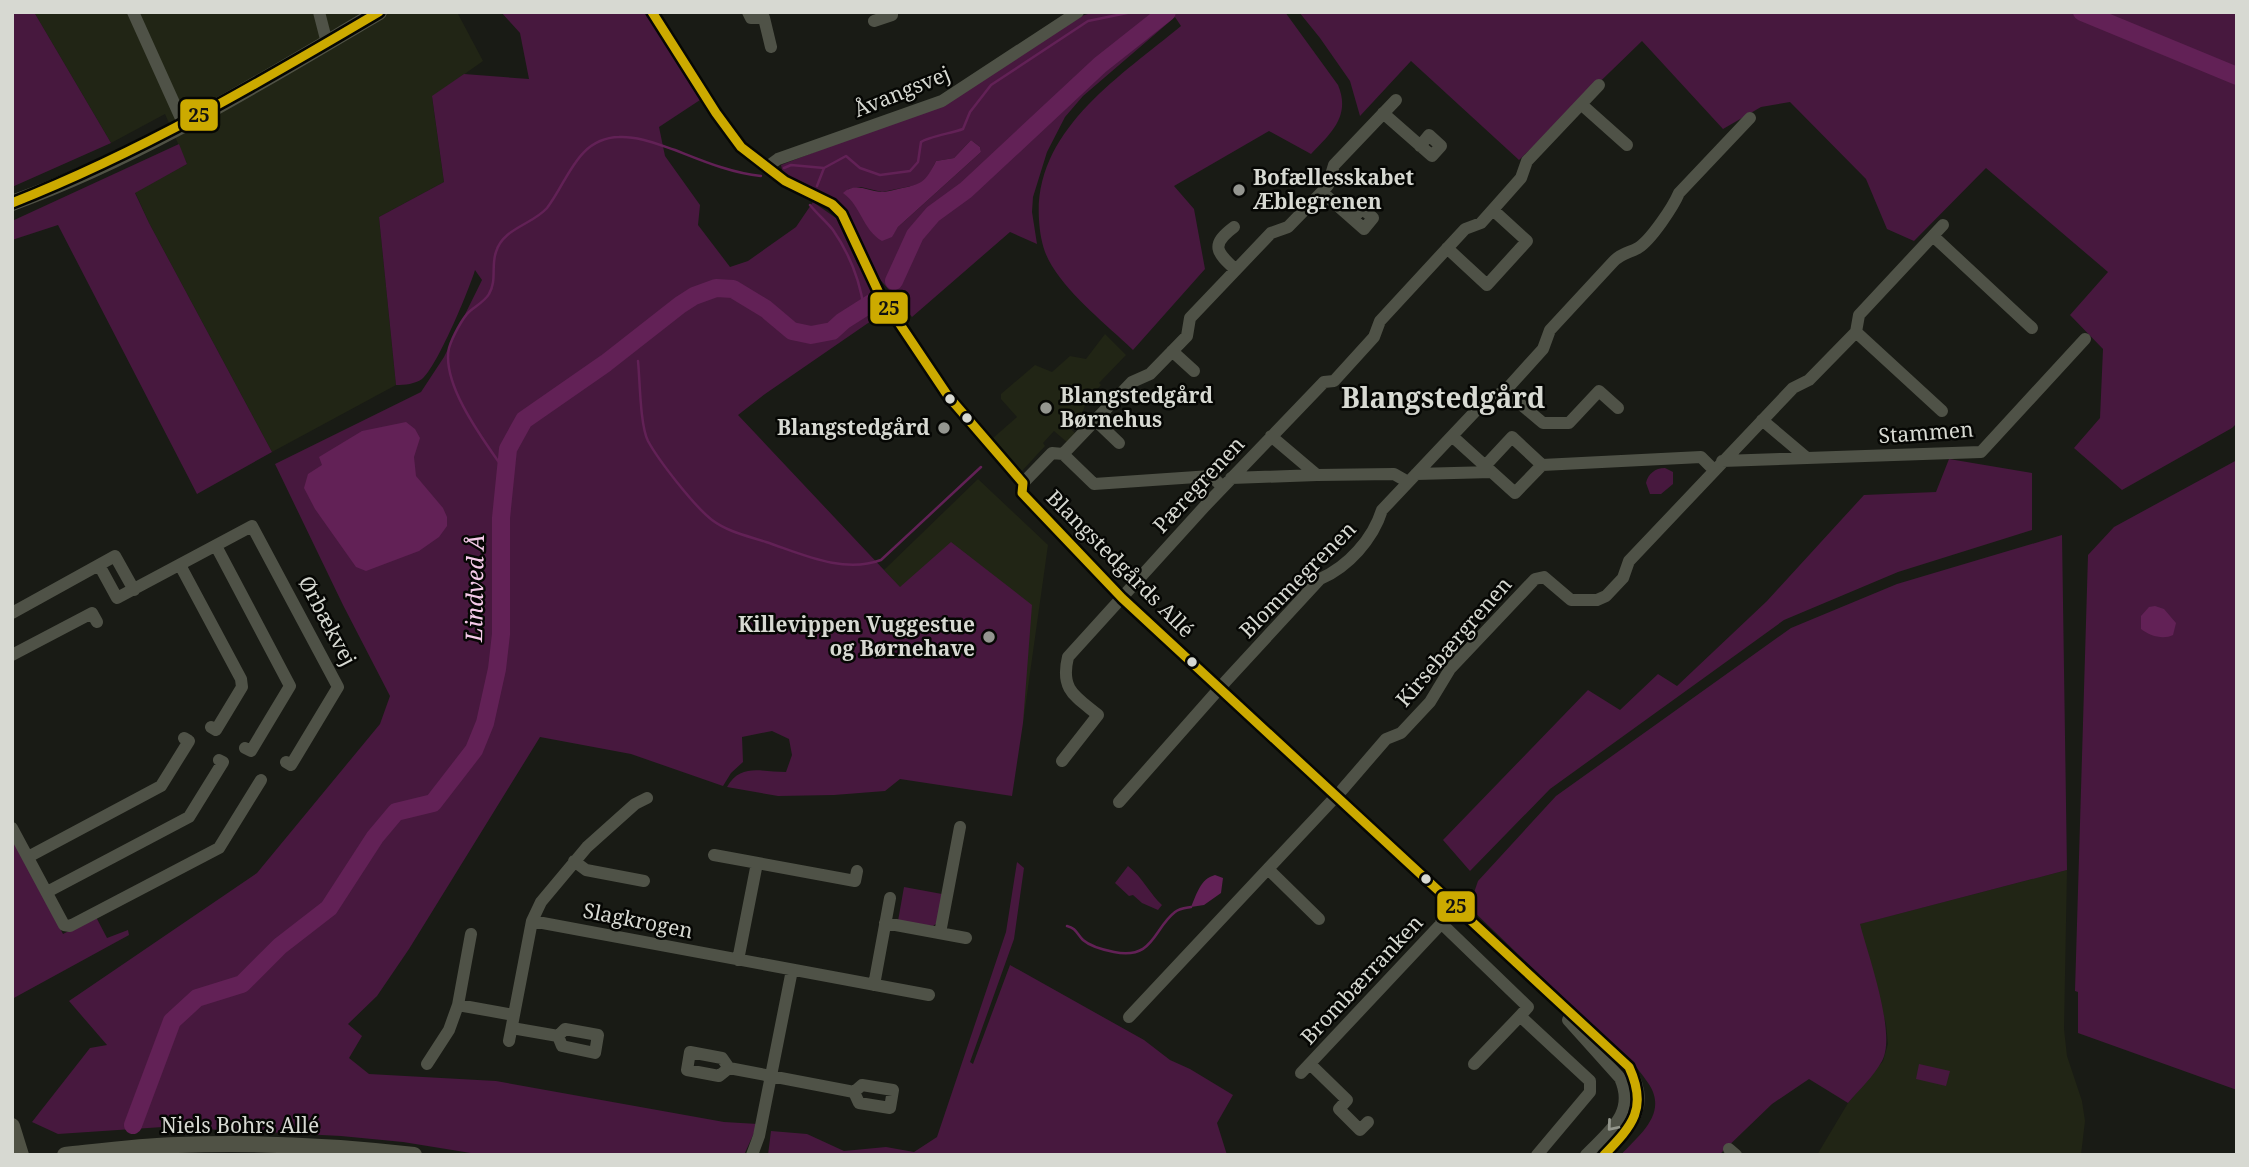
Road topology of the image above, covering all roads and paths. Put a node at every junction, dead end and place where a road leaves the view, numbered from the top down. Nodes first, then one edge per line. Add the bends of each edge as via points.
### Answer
1 (132, 12) edge
2 (319, 12) edge
3 (379, 12) edge
4 (652, 12) edge
5 (748, 12) edge
6 (891, 12) edge
7 (1078, 12) edge
8 (874, 20) dead end
9 (327, 43) junction
10 (771, 47) dead end
11 (1599, 85) dead end
12 (1396, 100) dead end
13 (1581, 104) junction
14 (1383, 113) junction
15 (1750, 118) dead end
16 (184, 125) junction
17 (1627, 145) dead end
18 (1420, 146) dead end
19 (767, 167) junction
20 (1322, 192) junction
21 (12, 204) edge
22 (1493, 210) junction
23 (1353, 219) dead end
24 (1943, 225) dead end
25 (1234, 227) dead end
26 (1933, 236) junction
27 (1447, 248) junction
28 (1236, 270) junction
29 (2032, 328) dead end
30 (1856, 332) junction
31 (2085, 339) dead end
32 (1172, 351) junction
33 (1194, 371) dead end
34 (1505, 391) junction
35 (1618, 408) dead end
36 (1942, 411) dead end
37 (1762, 420) junction
38 (1096, 421) junction
39 (1271, 436) junction
40 (1452, 436) junction
41 (1119, 443) dead end
42 (1063, 454) junction
43 (1807, 458) junction
44 (1542, 465) junction
45 (1718, 465) junction
46 (1488, 469) junction
47 (1317, 475) junction
48 (1412, 478) junction
49 (1227, 482) junction
50 (1023, 483) junction
51 (216, 546) junction
52 (99, 565) junction
53 (180, 565) junction
54 (134, 590) junction
55 (1122, 598) junction
56 (12, 613) edge
57 (97, 622) dead end
58 (12, 655) edge
59 (1219, 688) junction
60 (211, 727) dead end
61 (184, 738) dead end
62 (245, 748) dead end
63 (219, 760) dead end
64 (1062, 761) dead end
65 (286, 762) dead end
66 (261, 780) dead end
67 (1335, 797) junction
68 (647, 798) dead end
69 (1119, 802) dead end
70 (960, 827) dead end
71 (12, 828) edge
72 (714, 855) dead end
73 (28, 857) junction
74 (574, 861) junction
75 (757, 863) junction
76 (1268, 869) junction
77 (857, 871) dead end
78 (645, 881) dead end
79 (47, 892) junction
80 (890, 898) dead end
81 (1456, 908) junction
82 (1320, 919) dead end
83 (532, 921) junction
84 (886, 923) junction
85 (1441, 923) junction
86 (940, 933) junction
87 (471, 934) dead end
88 (966, 938) dead end
89 (738, 960) junction
90 (792, 970) junction
91 (874, 985) junction
92 (1546, 993) junction
93 (929, 995) dead end
94 (458, 1005) junction
95 (1520, 1016) junction
96 (1129, 1017) dead end
97 (513, 1021) junction
98 (558, 1036) dead end
99 (509, 1041) dead end
100 (428, 1064) dead end
101 (1474, 1064) dead end
102 (729, 1068) dead end
103 (771, 1076) junction
104 (854, 1092) dead end
105 (1368, 1122) dead end
106 (12, 1126) edge
107 (759, 1136) junction
108 (21, 1155) edge
109 (65, 1155) edge
110 (414, 1155) edge
111 (752, 1155) edge
112 (759, 1155) edge
113 (1537, 1155) edge
114 (1586, 1155) edge
115 (1604, 1155) edge

1 - 16 street
2 - 9 street
3 - 9 street
4 - 19 street via 730,134
5 - 10 street via 751,18 764,18
6 - 8 street
7 - 19 street, Åvangsvej via 942,100 778,159
9 - 16 street
11 - 13 street, Pæregrenen
12 - 14 street
13 - 17 street
13 - 22 street, Pæregrenen via 1527,161 1521,178
14 - 18 street
14 - 20 street via 1334,164
15 - 34 street, Blommegrenen via 1679,193 1672,209 1638,248 1619,255 1550,330 1543,349
16 - 21 street
19 - 50 street, Blangstedgårds Allé via 842,214 879,293 948,396
20 - 23 street
20 - 28 street via 1288,227 1271,233
22 - 27 street, Pæregrenen
22 - 27 street via 1527,241 1488,285
24 - 26 street, Kirsebærgrenen
25 - 28 street via 1221,238 1218,249
26 - 29 street
26 - 30 street, Kirsebærgrenen via 1859,316
27 - 39 street, Pæregrenen via 1380,321 1374,337 1334,381 1324,382
28 - 32 street via 1190,318 1187,336
30 - 36 street
30 - 37 street, Kirsebærgrenen
31 - 43 street, Stammen via 1981,452
32 - 33 street
32 - 38 street via 1150,374 1132,382
34 - 35 street via 1543,423 1569,423 1599,391
34 - 40 street, Blommegrenen via 1485,401
37 - 43 street
37 - 45 street, Kirsebærgrenen
38 - 41 street
38 - 42 street
39 - 47 street
39 - 49 street, Pæregrenen
40 - 46 street
40 - 48 street, Blommegrenen
42 - 49 street via 1094,484 1211,476
42 - 50 street via 1052,453
43 - 45 street, Stammen
44 - 45 street, Stammen via 1701,457
44 - 46 street via 1515,494
44 - 46 street via 1512,437
45 - 67 street, Kirsebærgrenen via 1629,561 1623,578 1606,596 1571,600 1544,578 1535,579 1450,669 1430,702 1401,733 1386,739
46 - 48 street
47 - 48 street
47 - 49 street
48 - 59 street, Blommegrenen via 1382,510 1376,530 1337,572 1320,579
49 - 55 street, Pæregrenen
50 - 55 street, Blangstedgårds Allé via 1022,494
51 - 53 street, Ørbækvej
51 - 62 street via 290,685 251,751
51 - 65 street, Ørbækvej via 252,526 338,687 291,765
52 - 54 street via 117,598
52 - 54 street via 115,556
52 - 56 street
53 - 54 street, Ørbækvej
53 - 60 street via 241,679 242,687 216,730
55 - 59 street, Blangstedgårds Allé
55 - 64 street, Pæregrenen via 1068,657 1065,682 1071,693 1098,715
57 - 58 street via 92,613
59 - 67 street, Blangstedgårds Allé
59 - 69 street, Blommegrenen
61 - 73 street via 189,741 161,786
63 - 79 street via 223,762 189,817
66 - 79 street via 219,848 70,926 64,925
67 - 76 street, Kirsebærgrenen
67 - 81 street, Blangstedgårds Allé
68 - 74 street
70 - 86 street
71 - 73 street
72 - 75 street
73 - 79 street
74 - 78 street, Slagkrogen via 586,870
74 - 83 street via 541,902
75 - 77 street via 855,881
75 - 89 street
76 - 82 street
76 - 96 street, Kirsebærgrenen
80 - 84 street
81 - 85 street, Brombærranken
81 - 92 street, Blangstedgårds Allé
83 - 89 street, Slagkrogen
83 - 97 street
84 - 86 street
84 - 91 street
85 - 95 street, Brombærranken via 1528,1007
85 - 105 street, Brombærranken via 1306,1068 1347,1100 1339,1108 1360,1130
86 - 88 street
87 - 94 street via 462,953
89 - 90 street, Slagkrogen
90 - 91 street, Slagkrogen
90 - 103 street
91 - 93 street, Slagkrogen
92 -> 114 street, Blangstedgårds Allé via 1625,1089 1623,1112
92 - 115 street, Blangstedgårds Allé via 1629,1067 1636,1081 1637,1114
94 - 97 street
94 - 100 street
95 - 101 street
95 - 113 street, Brombærranken via 1590,1081 1590,1092
97 - 98 street
97 - 99 street
102 - 103 street
103 - 104 street
103 - 107 street
106 - 108 street
107 - 111 street
107 - 112 street
109 - 110 street, Niels Bohrs Allé via 230,1143

